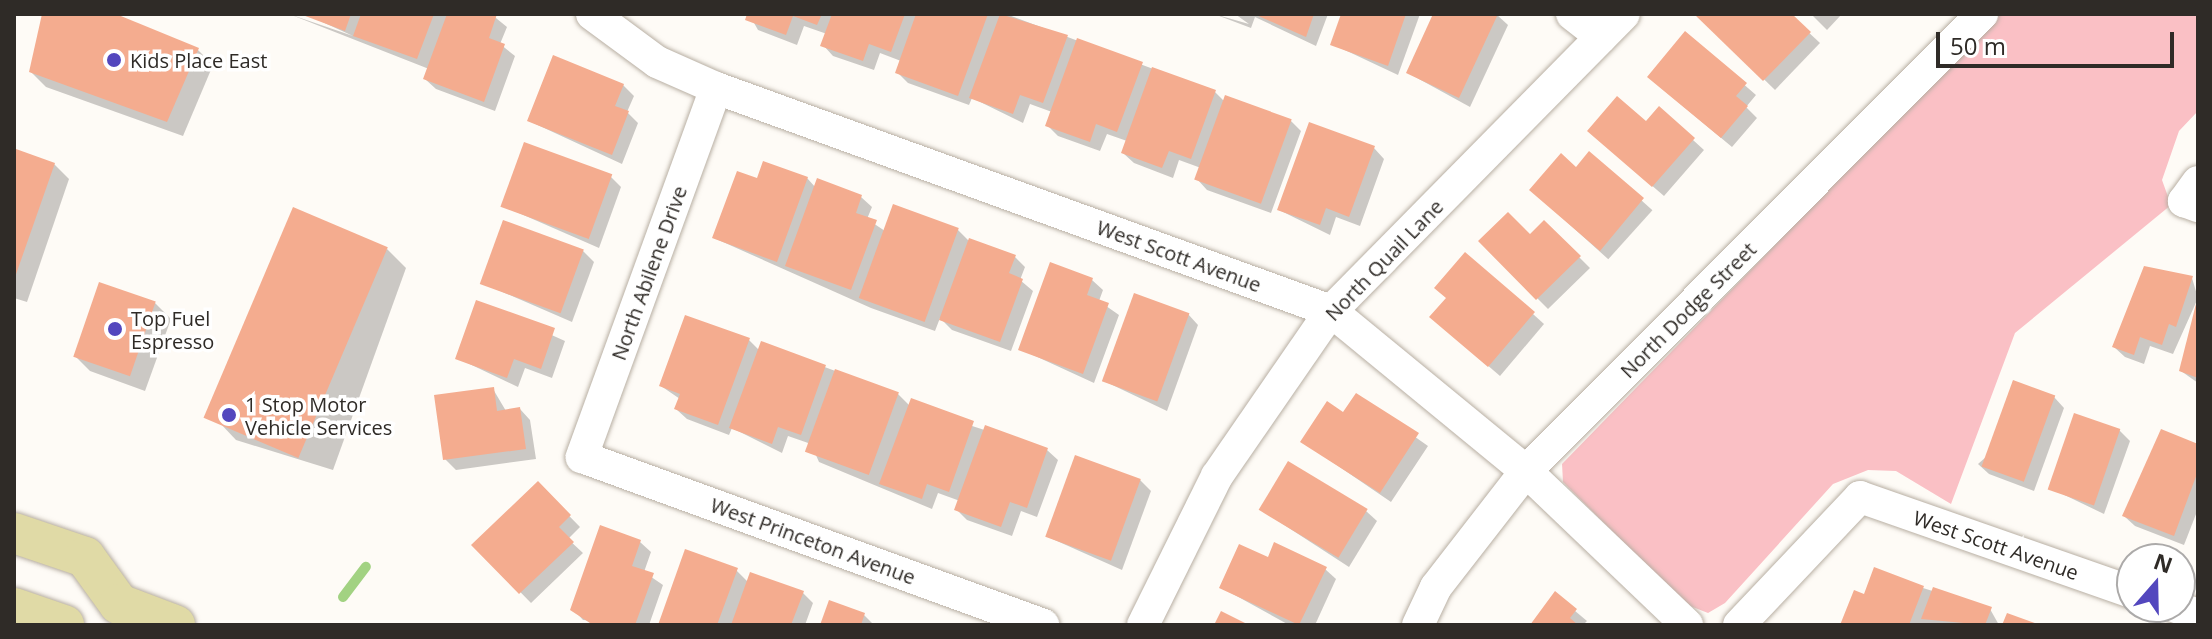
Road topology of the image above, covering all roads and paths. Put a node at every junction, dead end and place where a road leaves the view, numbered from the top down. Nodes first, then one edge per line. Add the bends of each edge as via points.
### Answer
1 (592, 14) edge
2 (1572, 14) edge
3 (1624, 14) edge
4 (1982, 14) edge
5 (1601, 37) junction
6 (716, 88) junction
7 (1331, 311) junction
8 (582, 457) joint
9 (1526, 471) junction
10 (14, 533) edge
11 (2116, 586) edge
12 (14, 608) edge
13 (103, 614) edge
14 (64, 625) edge
15 (175, 625) edge
16 (1043, 625) edge
17 (1143, 625) edge
18 (1418, 625) edge
19 (1687, 625) edge
20 (1739, 625) edge

1 - 6 street, West Scott Avenue via 657,62
2 - 5 street
3 - 5 street, North Quail Lane
4 - 9 street, North Dodge Street
5 - 7 street, North Quail Lane
6 - 7 street, West Scott Avenue
6 - 8 street, North Abilene Drive
7 - 9 street, West Scott Avenue
7 - 17 street, North Quail Lane via 1217,476
8 - 16 street, West Princeton Avenue
9 - 18 street, North Dodge Street via 1436,587
9 - 19 street, West Scott Avenue
10 - 13 main road via 85,557
11 - 20 street, West Scott Avenue via 1860,497
12 - 14 main road
13 - 15 main road

